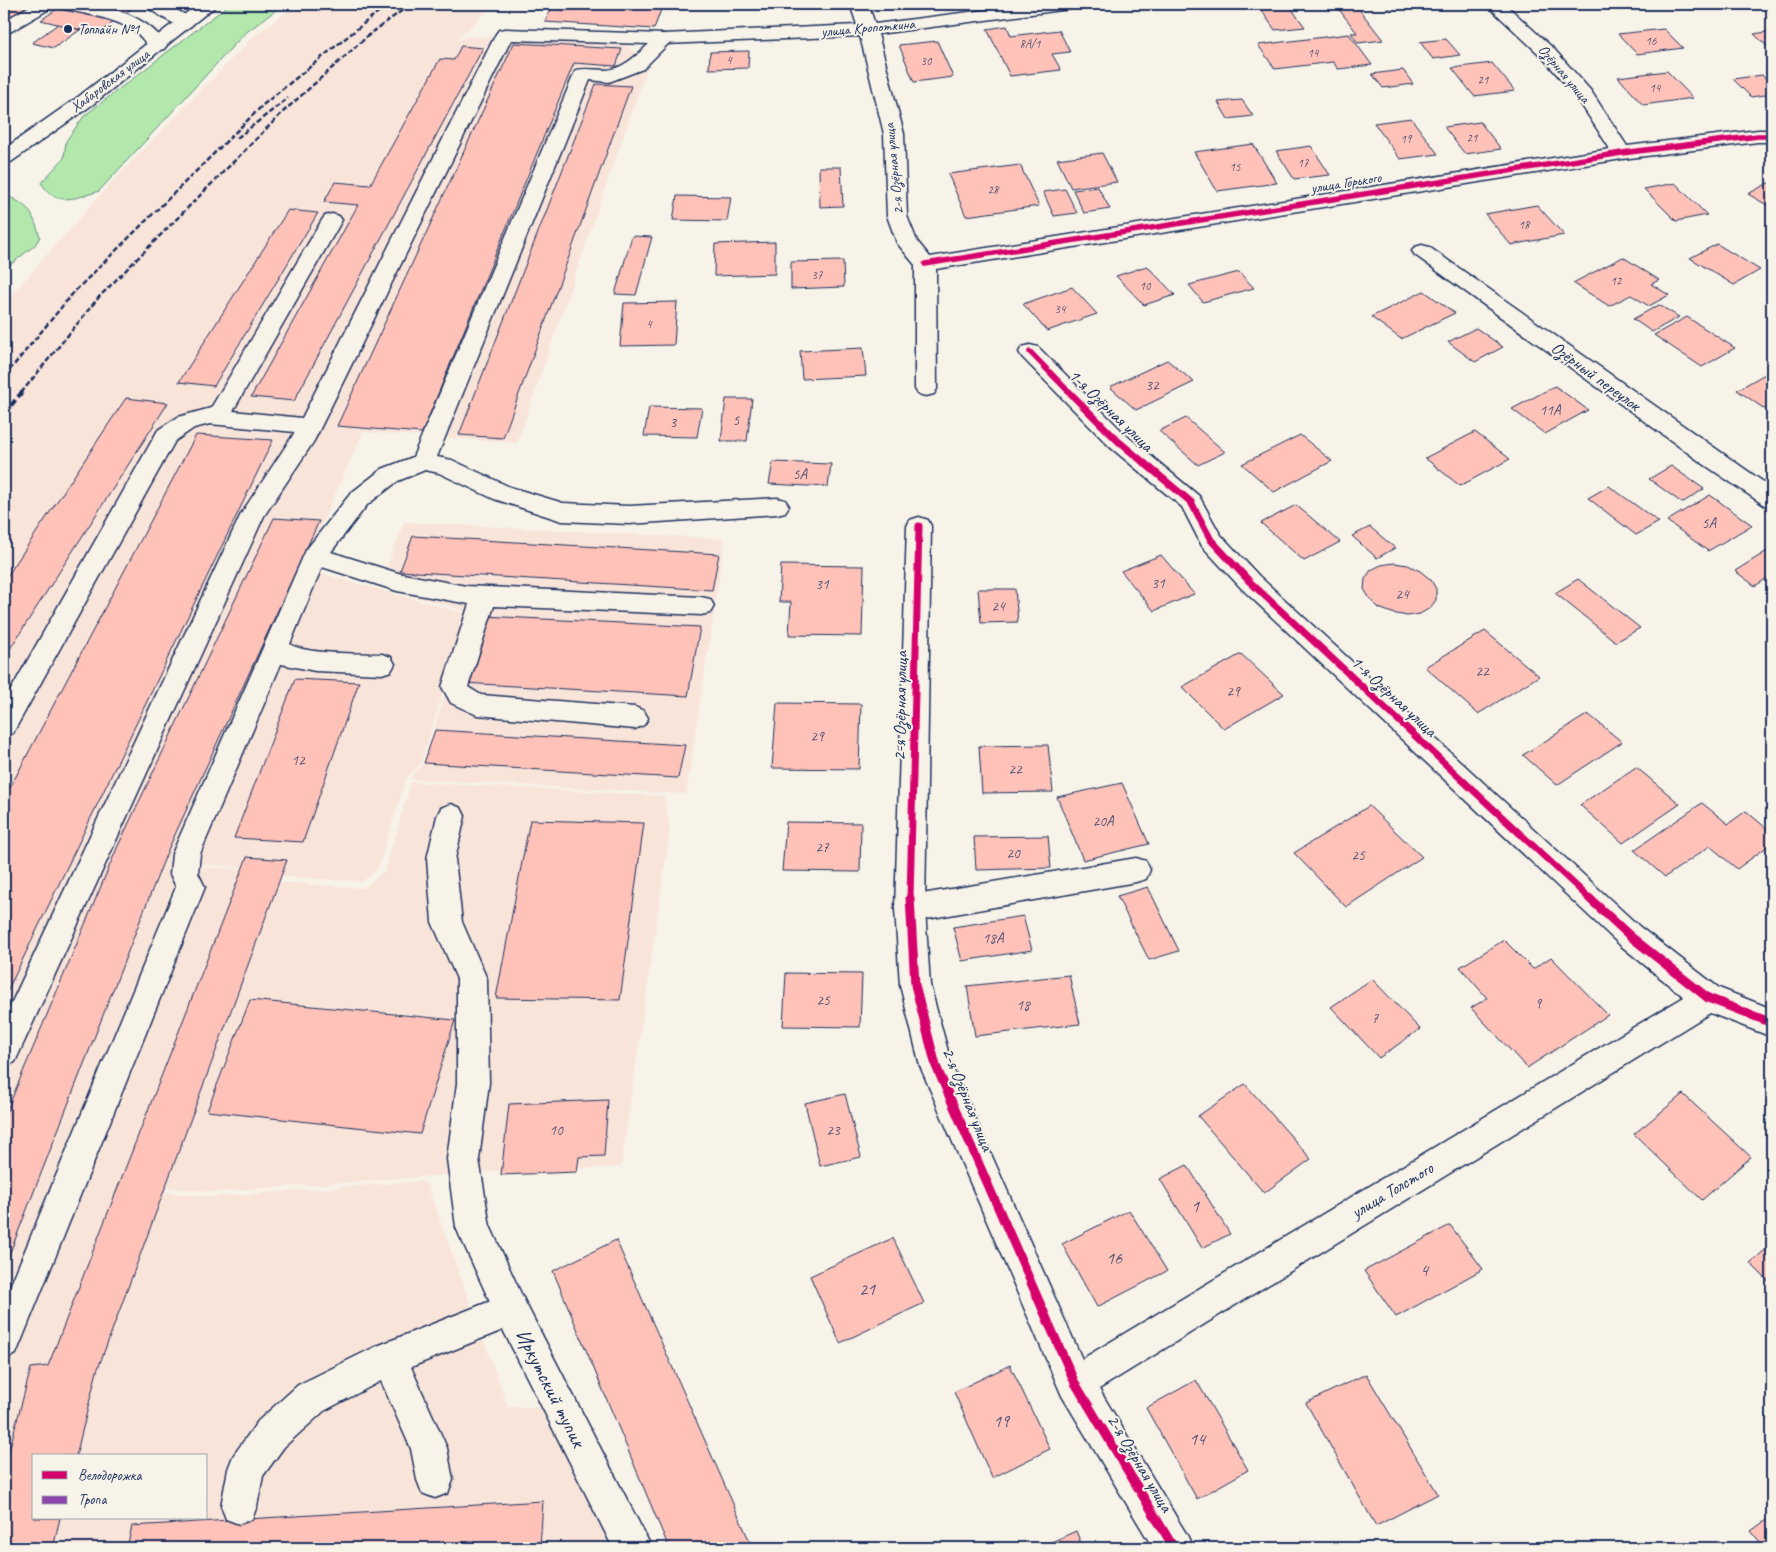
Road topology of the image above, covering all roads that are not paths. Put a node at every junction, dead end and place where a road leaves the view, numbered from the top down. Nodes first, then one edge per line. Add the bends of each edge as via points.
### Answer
1 (46, 4) edge
2 (66, 4) edge
3 (154, 4) edge
4 (209, 4) edge
5 (858, 4) edge
6 (1070, 4) edge
7 (1495, 4) edge
8 (185, 22) junction
9 (4, 28) edge
10 (868, 30) junction
11 (664, 39) junction
12 (158, 45) junction
13 (1772, 136) edge
14 (1622, 153) junction
15 (6, 157) edge
16 (332, 220) dead end
17 (1422, 251) dead end
18 (925, 264) junction
19 (1030, 352) dead end
20 (926, 390) dead end
21 (218, 416) junction
22 (309, 426) junction
23 (423, 462) junction
24 (1772, 499) edge
25 (777, 506) dead end
26 (919, 526) dead end
27 (315, 556) junction
28 (484, 596) junction
29 (701, 606) dead end
30 (275, 647) junction
31 (382, 664) dead end
32 (635, 718) dead end
33 (4, 726) edge
34 (451, 816) dead end
35 (1136, 870) dead end
36 (910, 909) junction
37 (1708, 998) junction
38 (1772, 1023) edge
39 (4, 1052) edge
40 (511, 1310) junction
41 (4, 1342) edge
42 (389, 1358) junction
43 (1075, 1383) junction
44 (435, 1480) dead end
45 (239, 1506) dead end
46 (633, 1548) edge
47 (1174, 1548) edge

1 - 9 street
2 - 12 street via 128,20 142,28
3 - 8 street
4 - 8 street, Хабаровская улица
5 - 10 street, 2-я Озёрная улица
6 - 10 street, улица Кропоткина
7 - 14 street, Озёрная улица via 1548,53 1584,95
8 - 12 street, Хабаровская улица
10 - 11 street, улица Кропоткина
10 - 18 street, 2-я Озёрная улица via 894,134 897,216 907,243
11 - 22 street, улица Кропоткина via 505,34
11 - 23 street via 637,65 609,76 583,74
12 - 15 street, Хабаровская улица
13 - 14 street, улица Горького
14 - 18 street, улица Горького
16 - 21 street
17 - 24 street, Озёрный переулок
18 - 20 street
19 - 37 street, 1-я Озёрная улица via 1118,441 1191,502 1211,540 1250,582 1630,936
21 - 22 street
21 - 33 street via 186,422 166,436
22 - 39 street via 253,514
23 - 25 street via 444,466 502,493 562,512 629,515
23 - 27 street via 390,475 358,499
26 - 36 street, 2-я Озёрная улица
27 - 28 street via 397,582
27 - 30 street
28 - 29 street
28 - 32 street via 455,687 460,696 477,705
30 - 31 street via 288,656 315,661
30 - 41 street via 186,854 184,874 191,888
34 - 40 street, Иркутский тупик via 441,859 447,922 472,979 473,1083 463,1159 473,1227
35 - 36 street
36 - 43 street, 2-я Озёрная улица via 915,985 936,1066
37 - 38 street, 1-я Озёрная улица
37 - 43 street, улица Толстого
40 - 42 street
40 - 46 street, Иркутский тупик
42 - 44 street via 429,1448
42 - 45 street via 311,1398 270,1434 246,1469
43 - 47 street, 2-я Озёрная улица

